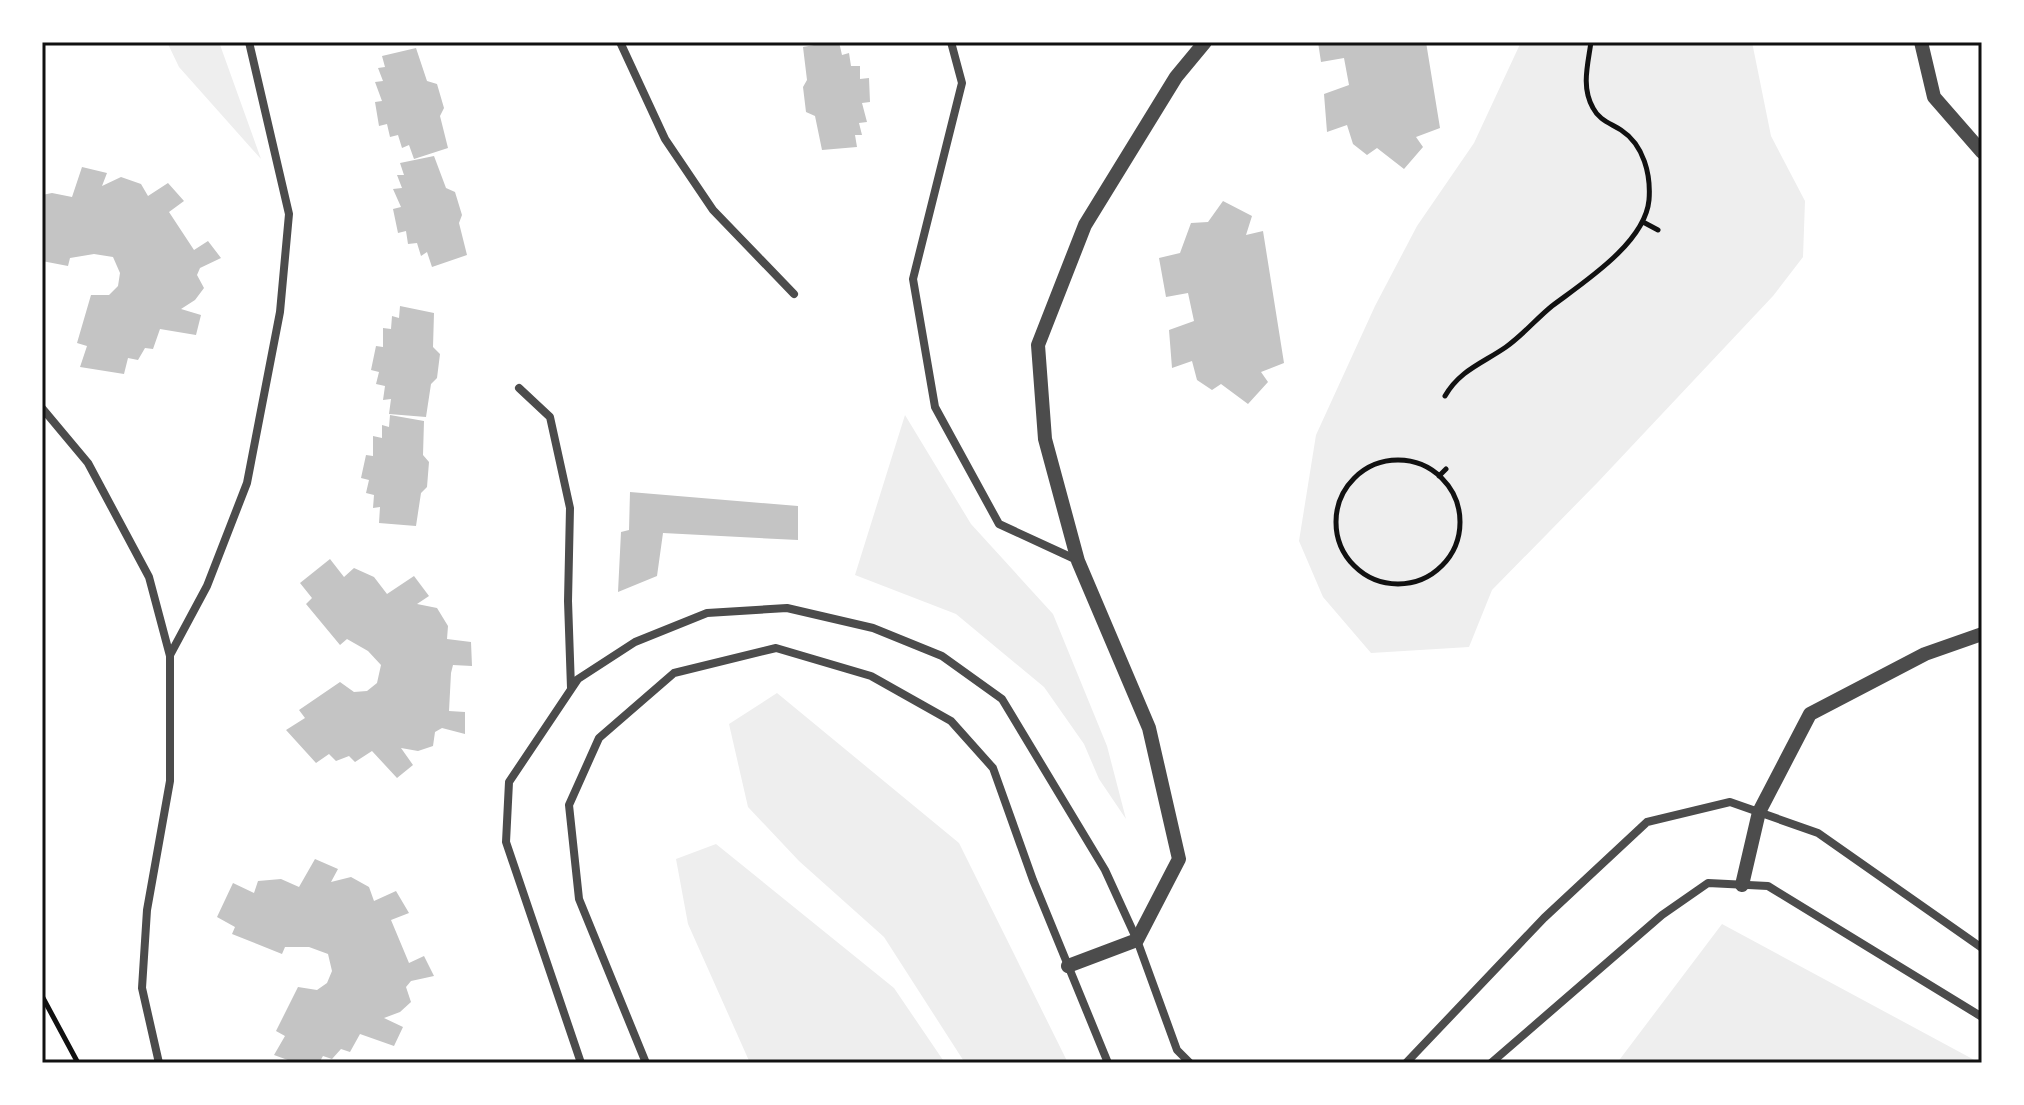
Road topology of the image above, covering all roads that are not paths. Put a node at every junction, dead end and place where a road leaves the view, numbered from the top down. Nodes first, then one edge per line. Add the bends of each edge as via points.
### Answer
1 (249, 42) edge
2 (620, 42) edge
3 (951, 42) edge
4 (1205, 42) edge
5 (1921, 42) edge
6 (1982, 152) edge
7 (794, 294) dead end
8 (519, 388) dead end
9 (42, 408) edge
10 (1078, 561) junction
11 (1982, 634) edge
12 (170, 656) junction
13 (571, 689) junction
14 (1759, 812) junction
15 (1742, 885) junction
16 (1137, 940) junction
17 (1982, 948) edge
18 (1068, 966) junction
19 (1982, 1017) edge
20 (159, 1063) edge
21 (581, 1063) edge
22 (646, 1063) edge
23 (1108, 1063) edge
24 (1190, 1063) edge
25 (1406, 1063) edge
26 (1491, 1063) edge

1 - 12 street via 289,214 280,312 247,483 207,586
2 - 7 street via 665,139 713,210
3 - 10 street via 962,83 913,279 935,407 999,524
4 - 10 street via 1176,77 1085,225 1038,345 1045,439
5 - 6 street via 1934,97
8 - 13 street via 550,417 570,508
9 - 12 street via 88,463 149,577
10 - 16 street via 1149,728 1179,859
11 - 14 street via 1925,654 1810,714
12 - 20 street via 170,781 147,910 142,988
13 - 16 street via 635,642 707,613 787,608 873,628 942,656 1002,699 1105,870
13 - 21 street via 509,782 506,842
14 - 15 street
14 - 17 street via 1818,833
14 - 25 street via 1730,802 1647,822 1544,918
15 - 19 street via 1768,886
15 - 26 street via 1708,883 1662,915
16 - 18 street
16 - 24 street via 1177,1050
18 - 22 street via 993,768 951,721 871,676 776,648 674,673 599,738 569,805 579,899
18 - 23 street

